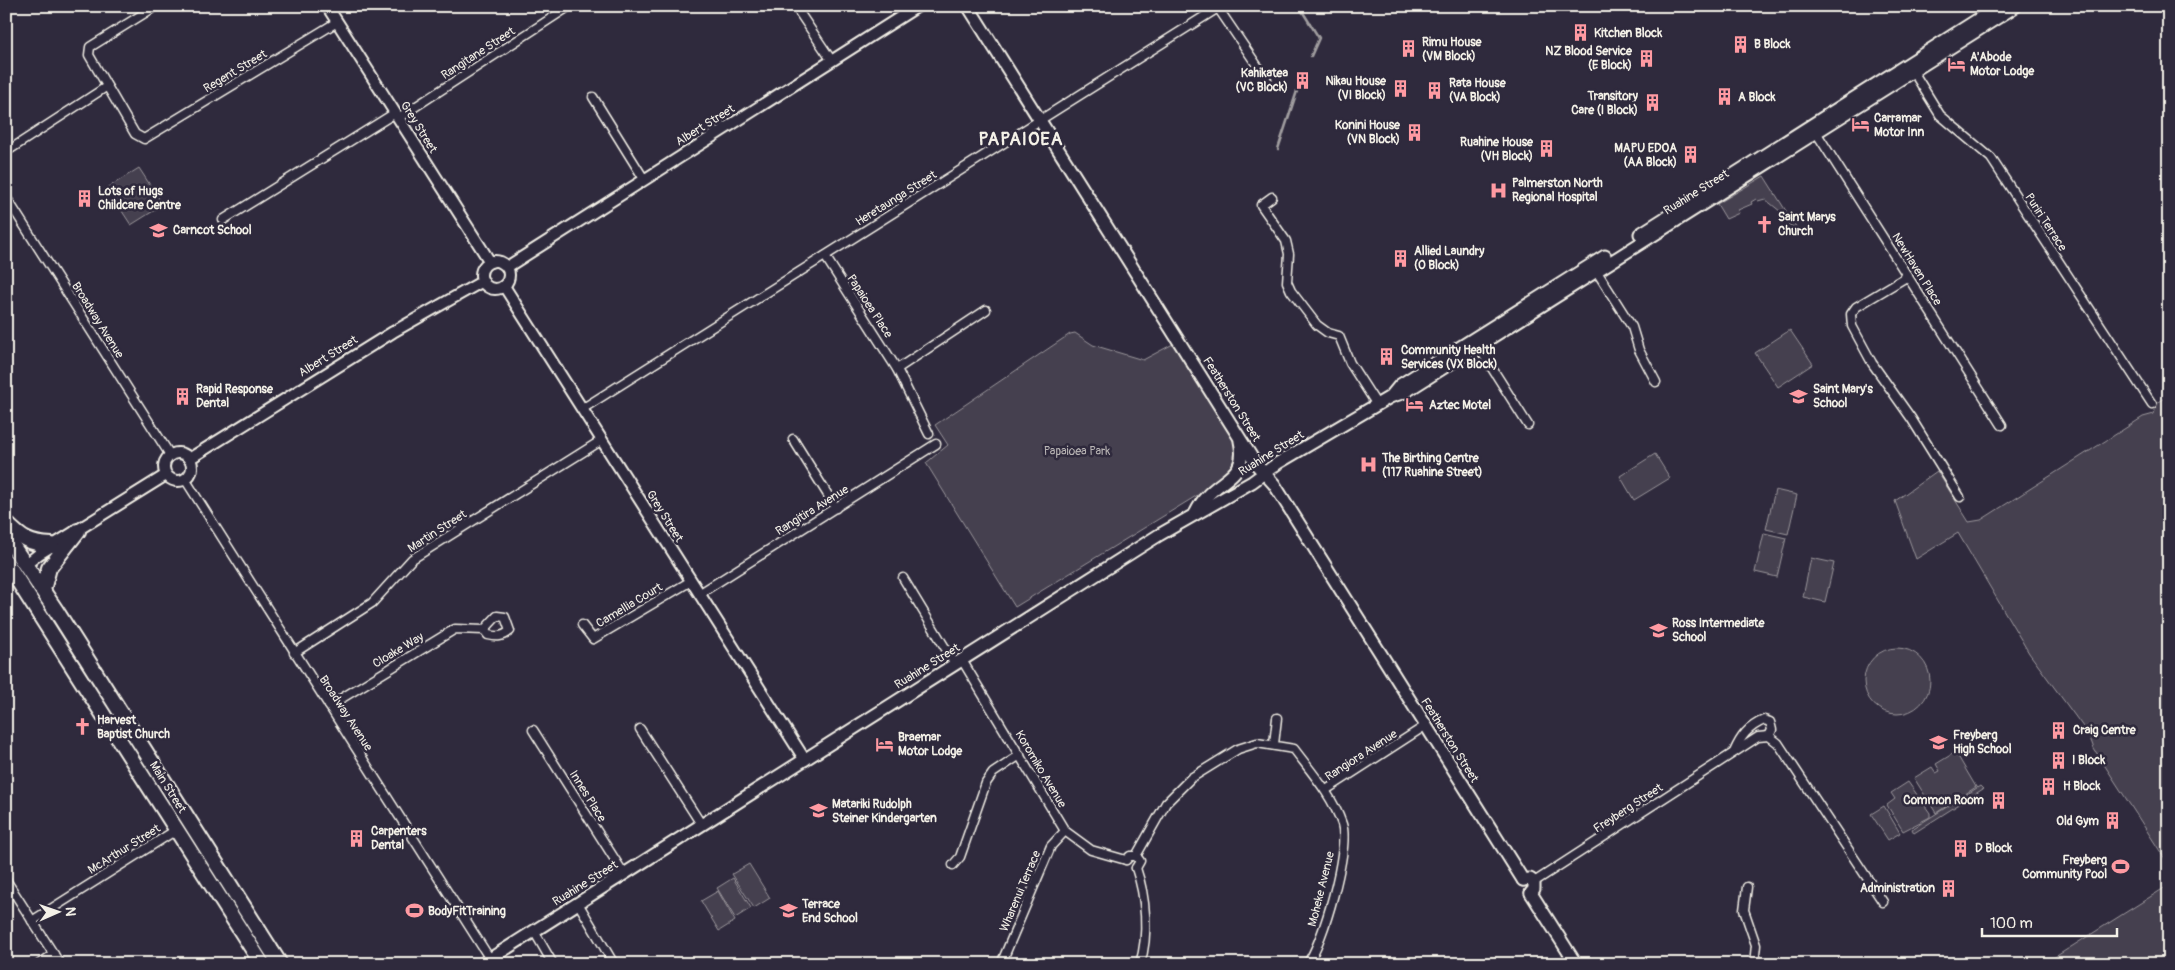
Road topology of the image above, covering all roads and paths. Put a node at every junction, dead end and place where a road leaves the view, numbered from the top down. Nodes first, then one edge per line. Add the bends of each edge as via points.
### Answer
1 (156, 6) edge
2 (326, 6) edge
3 (570, 6) edge
4 (795, 6) edge
5 (918, 6) edge
6 (968, 6) edge
7 (1999, 6) edge
8 (2016, 6) edge
9 (1220, 7) edge
10 (337, 22) junction
11 (832, 61) junction
12 (1911, 67) junction
13 (1267, 80) dead end
14 (106, 87) junction
15 (592, 97) dead end
16 (397, 116) junction
17 (1040, 120) junction
18 (1814, 129) junction
19 (6, 152) edge
20 (644, 179) junction
21 (6, 197) edge
22 (1272, 197) dead end
23 (222, 220) dead end
24 (825, 256) junction
25 (490, 262) junction
26 (1594, 267) junction
27 (507, 268) junction
28 (1908, 276) junction
29 (483, 280) junction
30 (504, 286) junction
31 (986, 310) dead end
32 (1478, 346) junction
33 (897, 369) junction
34 (1656, 382) dead end
35 (1390, 397) junction
36 (2152, 404) dead end
37 (1377, 405) junction
38 (582, 409) junction
39 (1528, 424) dead end
40 (2002, 425) dead end
41 (929, 434) dead end
42 (1239, 437) junction
43 (793, 438) dead end
44 (602, 440) junction
45 (936, 444) dead end
46 (170, 455) junction
47 (189, 459) junction
48 (1265, 473) junction
49 (166, 475) junction
50 (185, 479) junction
51 (1960, 497) dead end
52 (836, 508) junction
53 (1194, 516) junction
54 (6, 523) edge
55 (78, 530) junction
56 (6, 536) edge
57 (52, 545) junction
58 (13, 570) edge
59 (903, 578) dead end
60 (691, 581) junction
61 (43, 590) junction
62 (699, 594) junction
63 (582, 625) dead end
64 (484, 630) dead end
65 (294, 653) junction
66 (958, 662) junction
67 (329, 706) junction
68 (1277, 718) dead end
69 (1425, 726) junction
70 (640, 729) dead end
71 (533, 730) dead end
72 (1769, 736) junction
73 (1274, 744) junction
74 (1734, 752) junction
75 (1020, 755) junction
76 (805, 760) junction
77 (1326, 790) junction
78 (701, 824) junction
79 (176, 830) junction
80 (1065, 831) junction
81 (1136, 856) junction
82 (1126, 860) junction
83 (953, 865) dead end
84 (1136, 868) junction
85 (624, 874) junction
86 (6, 880) edge
87 (1529, 885) junction
88 (1747, 887) dead end
89 (1883, 902) dead end
90 (578, 903) junction
91 (32, 920) junction
92 (534, 932) junction
93 (54, 954) junction
94 (486, 961) edge
95 (39, 964) edge
96 (60, 964) edge
97 (262, 964) edge
98 (280, 964) edge
99 (553, 964) edge
100 (614, 964) edge
101 (1001, 964) edge
102 (1140, 964) edge
103 (1307, 964) edge
104 (1576, 964) edge
105 (1754, 964) edge

1 - 14 street via 90,47 89,55
2 - 10 street, Grey Street
3 - 16 street, Rangitane Street
4 - 11 street
5 - 11 street, Albert Street
6 - 17 main road, Featherston Street
7 - 12 main road, Ruahine Street
8 - 12 main road, Ruahine Street
9 - 13 street
9 - 17 street, Heretaunga Street
10 - 14 street, Regent Street via 144,139 135,134
10 - 16 street, Grey Street
11 - 20 street, Albert Street
12 - 18 main road, Ruahine Street
12 - 36 street, Puriri Terrace via 1940,115 1991,158
14 - 19 street
15 - 20 street
16 - 23 street, Rangitane Street
16 - 25 street, Grey Street
17 - 24 street, Heretaunga Street
17 - 42 main road, Featherston Street
18 - 26 main road, Ruahine Street
18 - 28 street, NewHaven Place
20 - 27 street, Albert Street
21 - 46 street, Broadway Avenue
22 - 37 street via 1261,205 1286,241 1290,291 1322,330 1339,336 1350,363
24 - 33 street, Papaioea Place
24 - 38 street, Heretaunga Street
25 - 27 street via 499,262
25 - 29 street via 482,271
26 - 32 main road, Ruahine Street
26 - 34 street via 1632,327 1639,350
26 - 35 main road, Ruahine Street via 1400,385
27 - 30 street via 509,276
28 - 40 street, NewHaven Place
28 - 51 street via 1856,307 1850,322
29 - 30 street via 490,287
29 - 47 street, Albert Street
30 - 38 street, Grey Street
31 - 33 street
32 - 35 main road, Ruahine Street via 1405,392
32 - 39 street
33 - 41 street, Papaioea Place
35 - 37 main road, Ruahine Street
37 - 48 main road, Ruahine Street
38 - 44 street, Grey Street
42 - 48 main road, Featherston Street
42 - 53 main road via 1241,460 1237,471 1206,496
43 - 52 street
44 - 60 street, Grey Street
44 - 65 street, Martin Street via 412,559 372,603
45 - 52 street, Rangitira Avenue
46 - 47 street via 182,454
46 - 49 street via 164,466
47 - 50 street via 192,468
48 - 53 main road, Ruahine Street
48 - 69 main road, Featherston Street
49 - 50 street via 173,480
49 - 55 street
50 - 65 street, Broadway Avenue
52 - 62 street, Rangitira Avenue
53 - 66 main road, Ruahine Street
54 - 57 highway via 30,543
55 - 57 street
55 - 61 highway via 49,568
56 - 58 highway, Main Street
57 - 58 street
58 - 61 highway, Main Street
58 - 79 highway, Main Street
59 - 66 street, Koromiko Avenue
60 - 62 street, Grey Street
60 - 63 street, Camellia Court via 593,639
61 - 98 highway, Main Street
62 - 76 street, Grey Street
64 - 67 street, Cloake Way via 455,629
65 - 67 street, Broadway Avenue
66 - 75 street, Koromiko Avenue
66 - 76 main road, Ruahine Street
67 - 94 street, Broadway Avenue
68 - 73 street
69 - 77 street, Rangiora Avenue
69 - 87 main road, Featherston Street
70 - 78 street
71 - 85 street, Innes Place
72 - 74 street, Freyberg Street via 1758,737
72 - 74 street, Freyberg Street via 1772,730 1770,722 1764,720 1753,724
72 - 89 street, Freyberg Street via 1778,743
73 - 77 street, Rangiora Avenue via 1294,749
73 - 81 street, Rangiora Avenue via 1257,742 1238,749 1183,784 1166,803
74 - 87 street, Freyberg Street
75 - 80 street, Koromiko Avenue
75 - 83 street via 993,773 986,783 960,857
76 - 78 main road, Ruahine Street
77 - 103 street, Moheke Avenue via 1343,825 1342,857 1320,941
78 - 85 main road, Ruahine Street
79 - 91 street, McArthur Street
79 - 97 highway, Main Street
80 - 82 street, Koromiko Avenue via 1091,850
80 - 101 street, Wharenui Terrace via 1051,846
81 - 82 street
81 - 84 street via 1140,863
82 - 84 street via 1128,868
84 - 102 street via 1146,939
85 - 90 main road, Ruahine Street
86 - 91 street
87 - 104 main road, Featherston Street
88 - 105 street via 1744,910 1756,946
90 - 92 main road, Ruahine Street
90 - 100 street
91 - 93 street
92 - 94 main road, Ruahine Street
92 - 99 street
93 - 95 street
93 - 96 street

